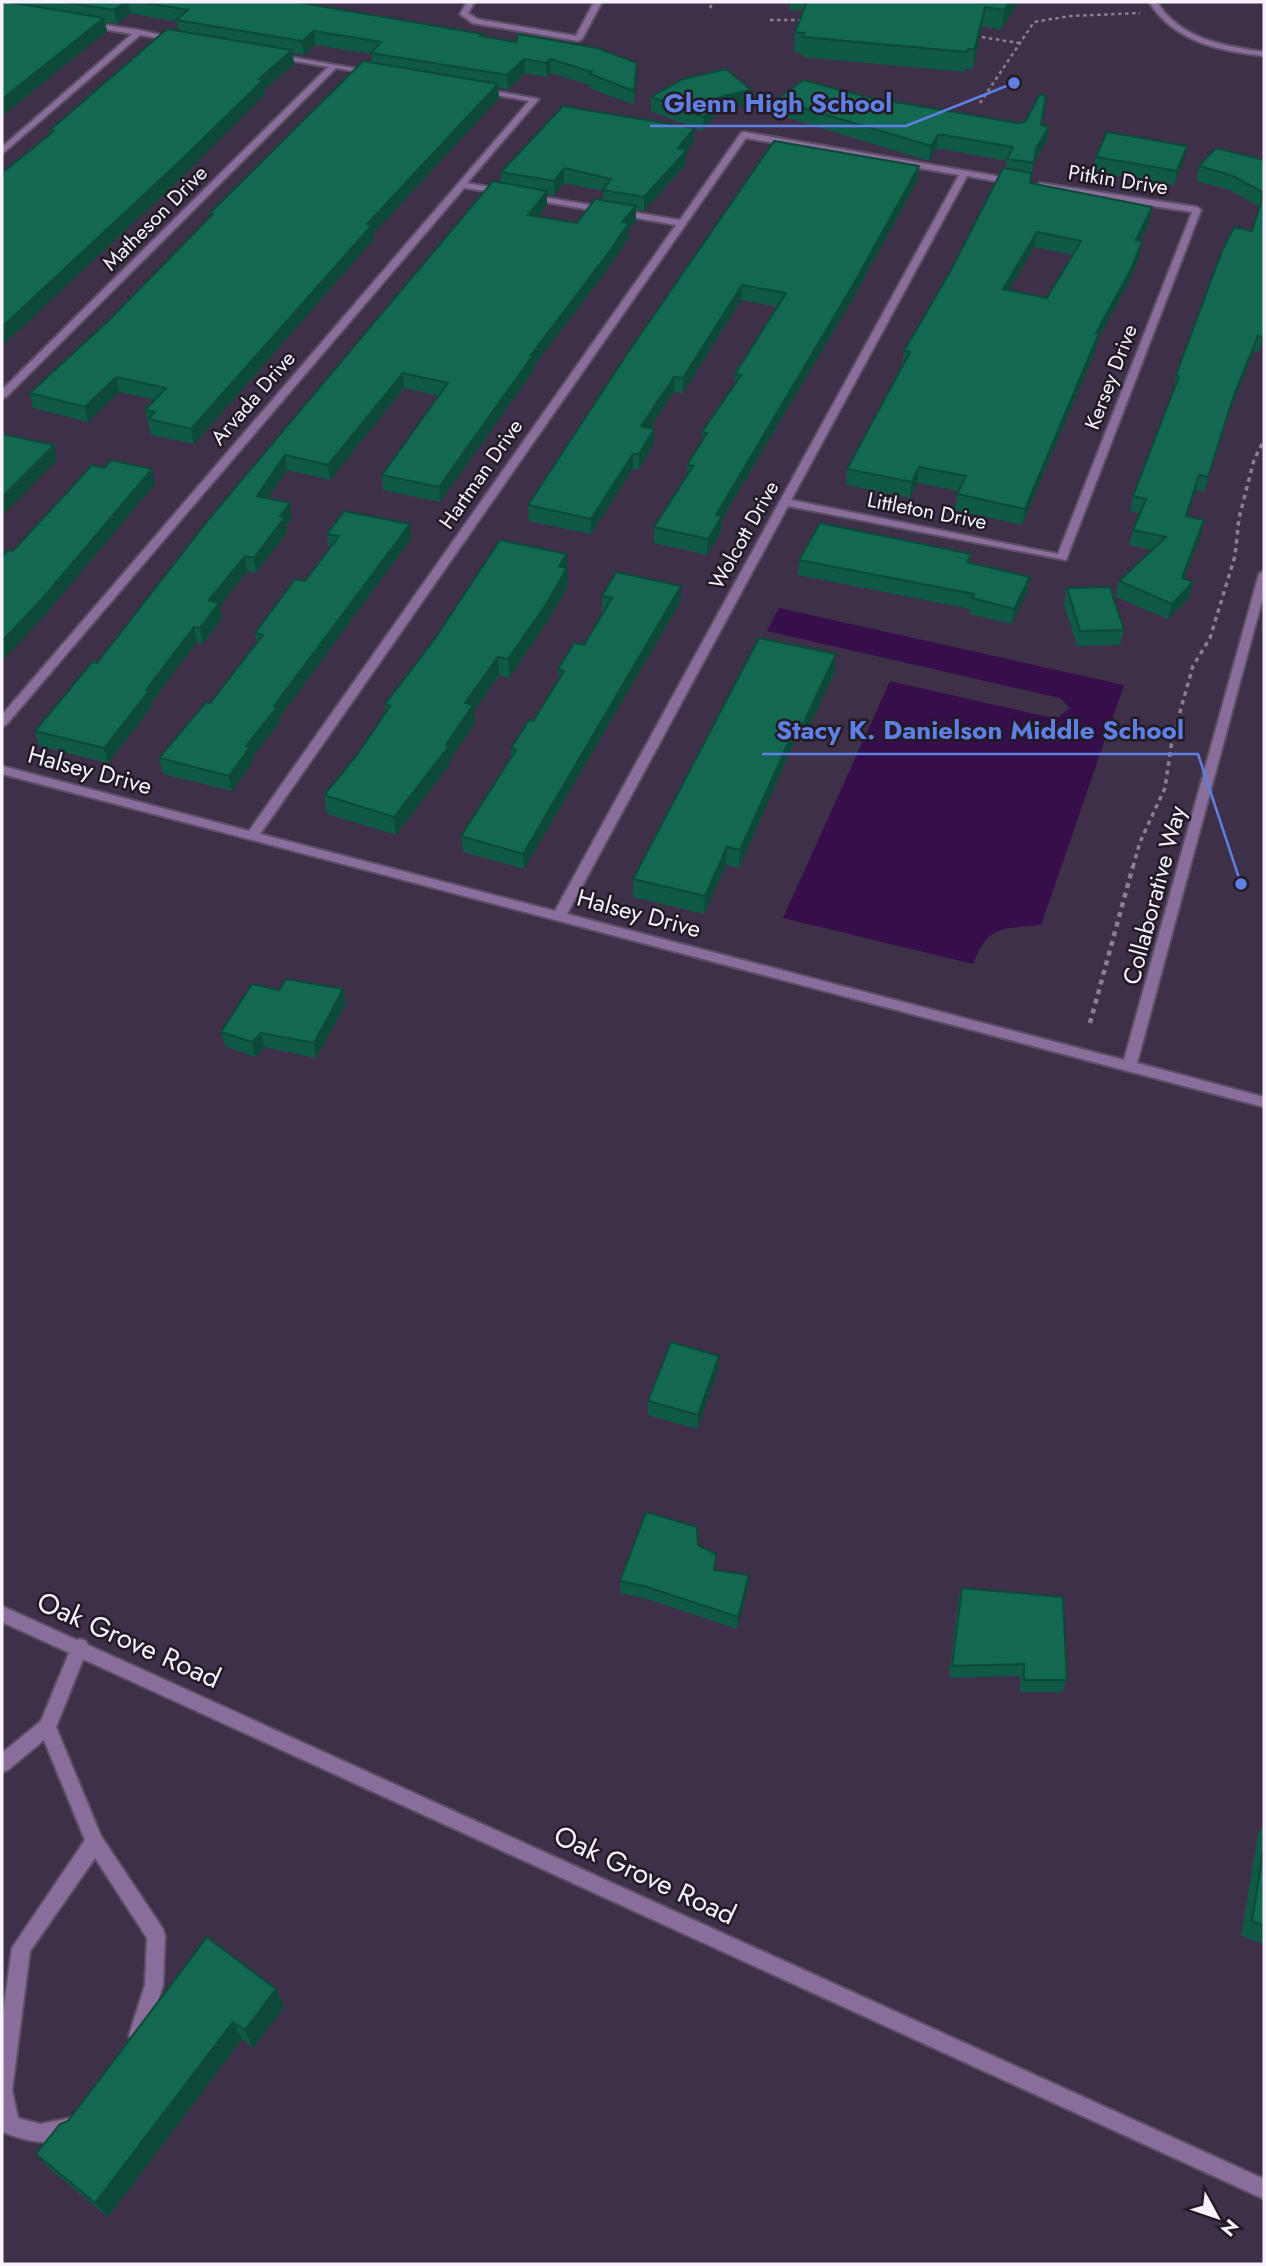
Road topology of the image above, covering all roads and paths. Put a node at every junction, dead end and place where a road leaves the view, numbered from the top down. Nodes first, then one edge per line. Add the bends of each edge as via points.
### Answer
1 (471, 2) edge
2 (598, 2) edge
3 (713, 2) edge
4 (1153, 2) edge
5 (710, 8) dead end
6 (1148, 13) dead end
7 (770, 20) dead end
8 (808, 20) edge
9 (84, 23) edge
10 (139, 32) junction
11 (967, 34) edge
12 (191, 41) edge
13 (1019, 43) junction
14 (1264, 54) edge
15 (269, 55) edge
16 (334, 66) junction
17 (387, 75) edge
18 (468, 88) edge
19 (980, 103) dead end
20 (744, 135) joint
21 (2, 151) edge
22 (964, 174) junction
23 (461, 185) junction
24 (509, 193) edge
25 (523, 196) edge
26 (1197, 211) joint
27 (680, 223) junction
28 (2, 395) edge
29 (1264, 440) edge
30 (784, 502) junction
31 (1062, 558) joint
32 (1264, 574) edge
33 (1259, 612) edge
34 (2, 722) edge
35 (2, 771) edge
36 (252, 836) junction
37 (559, 916) junction
38 (1090, 1023) dead end
39 (1129, 1066) junction
40 (1264, 1102) edge
41 (2, 1614) edge
42 (79, 1647) junction
43 (47, 1727) junction
44 (2, 1764) edge
45 (95, 1842) junction
46 (126, 2052) edge
47 (80, 2117) edge
48 (1264, 2189) edge

1 - 2 street via 464,14 475,21 579,39
3 - 5 path
4 - 14 street via 1167,20 1195,37
6 - 13 path via 1038,21
7 - 8 path
9 - 10 street
10 - 12 street
10 - 21 street
11 - 13 path
13 - 19 path
15 - 16 street
16 - 17 street
16 - 28 street, Matheson Drive
18 - 23 street, Arvada Drive via 535,99
20 - 22 street, Pitkin Drive
20 - 27 street, Hartman Drive
22 - 26 street, Pitkin Drive
22 - 30 street, Wolcott Drive
23 - 24 street
23 - 34 street, Arvada Drive
25 - 27 street
26 - 31 street, Kersey Drive
27 - 36 street, Hartman Drive
29 - 38 path via 1238,518 1238,546 1210,638 1193,666 1172,740 1167,780 1140,842
30 - 31 street, Littleton Drive
30 - 37 street, Wolcott Drive
32 - 33 street, Collaborative Way
33 - 39 street, Collaborative Way
35 - 36 street, Halsey Drive
36 - 37 street, Halsey Drive
37 - 39 street, Halsey Drive
39 - 40 street, Halsey Drive
41 - 42 street, Oak Grove Road
42 - 43 street
42 - 48 street, Oak Grove Road
43 - 44 street
43 - 45 street
45 - 46 street via 156,1937 154,1985 142,2031
45 - 47 street via 21,1948 2,2090 10,2124 40,2134 72,2128

